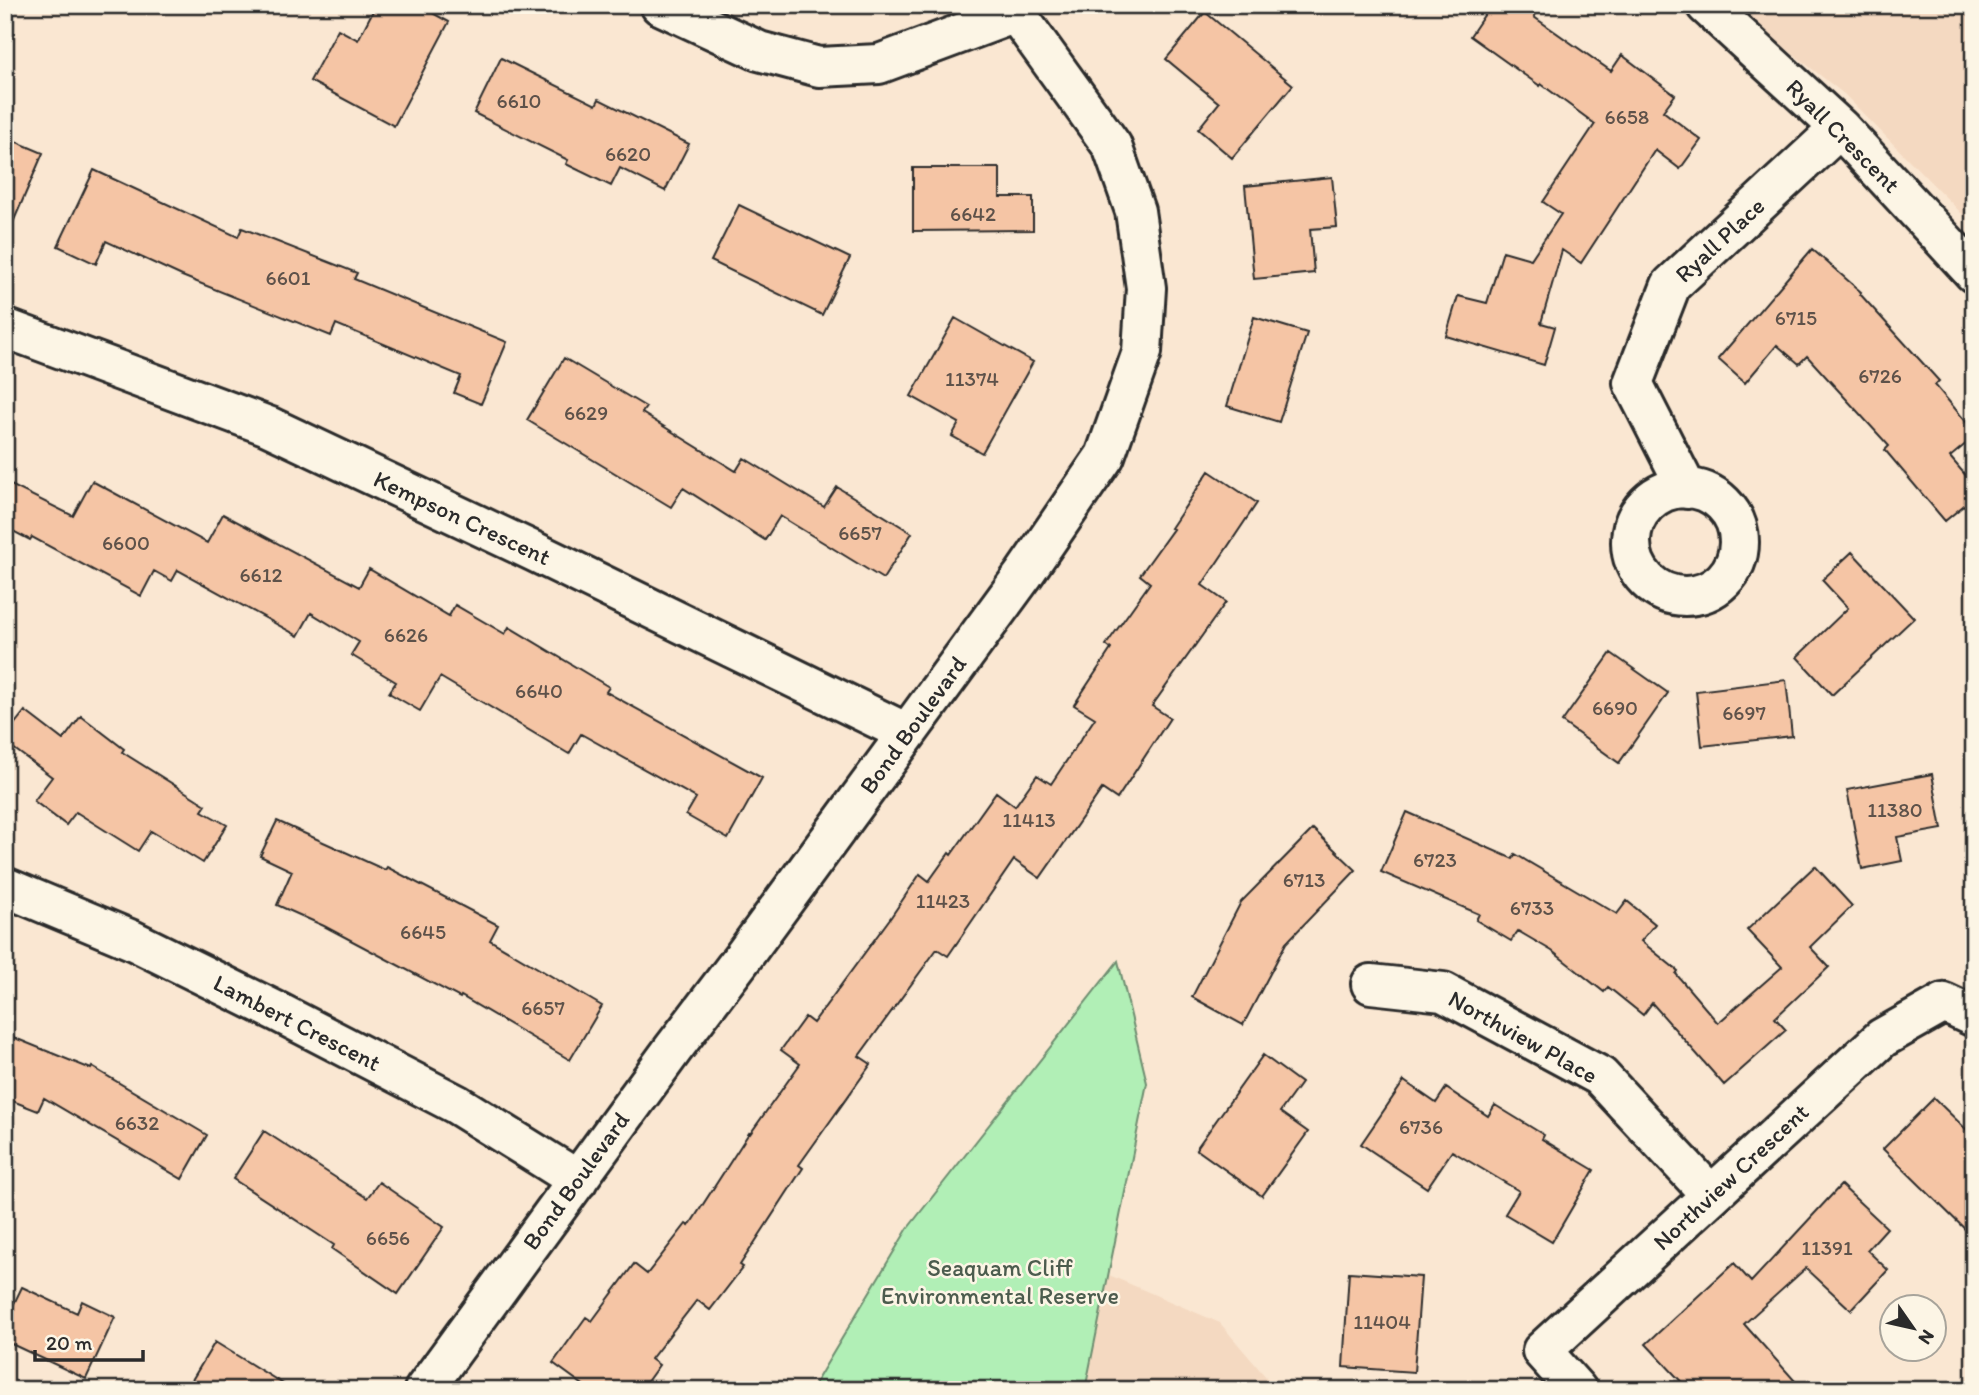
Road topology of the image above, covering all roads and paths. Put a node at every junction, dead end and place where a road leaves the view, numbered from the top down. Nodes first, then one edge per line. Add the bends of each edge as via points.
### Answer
1 (660, 5) edge
2 (1706, 5) edge
3 (1013, 9) edge
4 (1840, 128) junction
5 (1974, 273) edge
6 (5, 328) edge
7 (1686, 489) dead end
8 (906, 733) junction
9 (5, 887) edge
10 (1371, 984) dead end
11 (1974, 1017) edge
12 (578, 1180) junction
13 (1710, 1194) junction
14 (424, 1390) edge
15 (1577, 1390) edge

1 - 3 street via 760,51 819,67 879,64
2 - 4 street, Ryall Crescent
3 - 8 street, Bond Boulevard via 1112,146 1135,211 1146,288 1142,352 1105,456
4 - 5 street, Ryall Crescent
4 - 7 street, Ryall Place via 1671,285 1633,383
6 - 8 street, Kempson Crescent via 268,426
8 - 12 street, Bond Boulevard
9 - 12 street, Lambert Crescent via 132,940 278,1012 456,1104
10 - 13 street, Northview Place via 1443,992 1600,1076
11 - 13 street, Northview Crescent via 1944,1003 1882,1038
12 - 14 street, Bond Boulevard
13 - 15 street, Northview Crescent via 1542,1351

